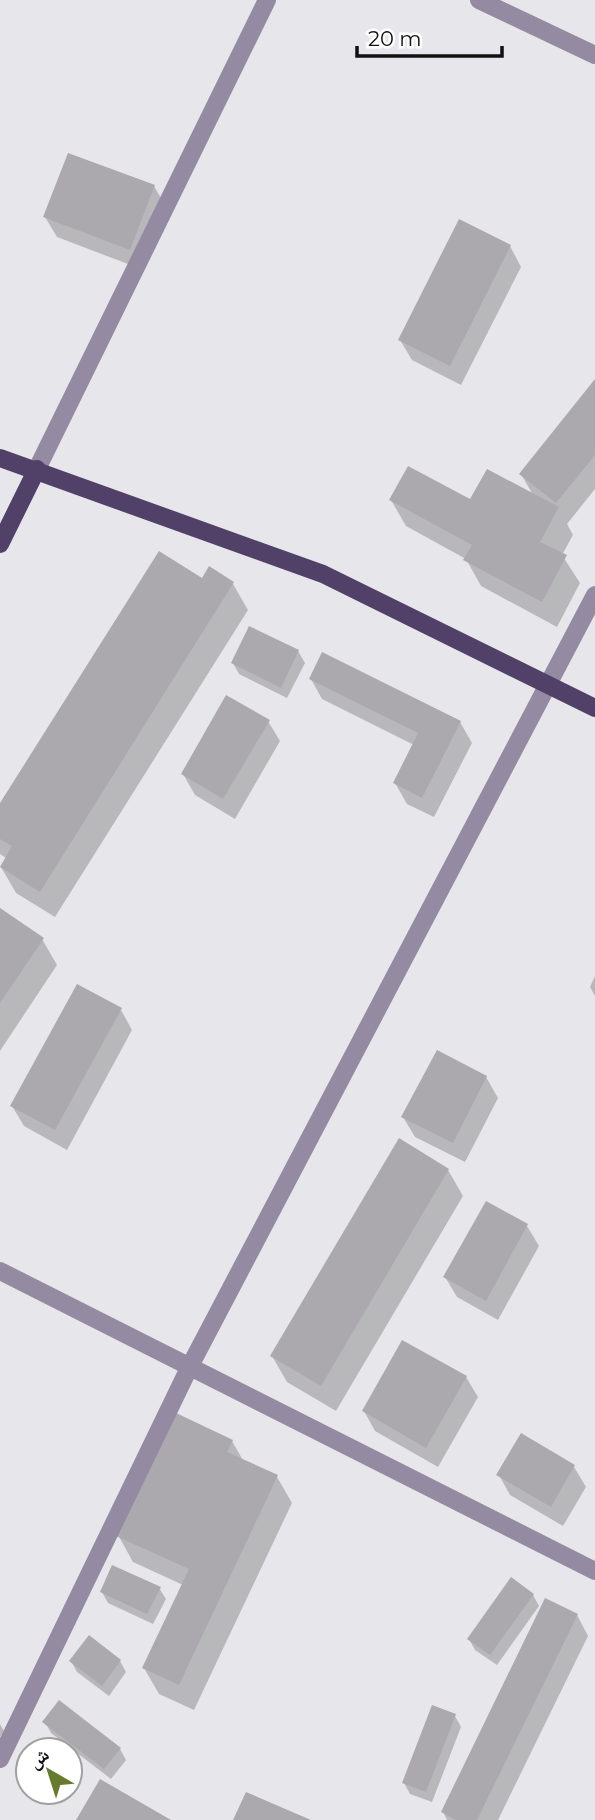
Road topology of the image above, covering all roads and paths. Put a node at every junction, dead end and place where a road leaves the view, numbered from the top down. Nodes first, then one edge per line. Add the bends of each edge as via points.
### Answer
1 (267, 0) edge
2 (479, 0) edge
3 (595, 55) edge
4 (0, 458) edge
5 (37, 469) junction
6 (0, 544) edge
7 (595, 595) edge
8 (547, 684) junction
9 (595, 708) edge
10 (0, 1271) edge
11 (190, 1366) junction
12 (595, 1572) edge
13 (0, 1759) edge

1 - 5 street
2 - 3 street
4 - 5 main road
5 - 6 main road
5 - 8 main road via 323,574
7 - 8 street
8 - 9 main road
8 - 11 street
10 - 11 street
11 - 12 street
11 - 13 street

